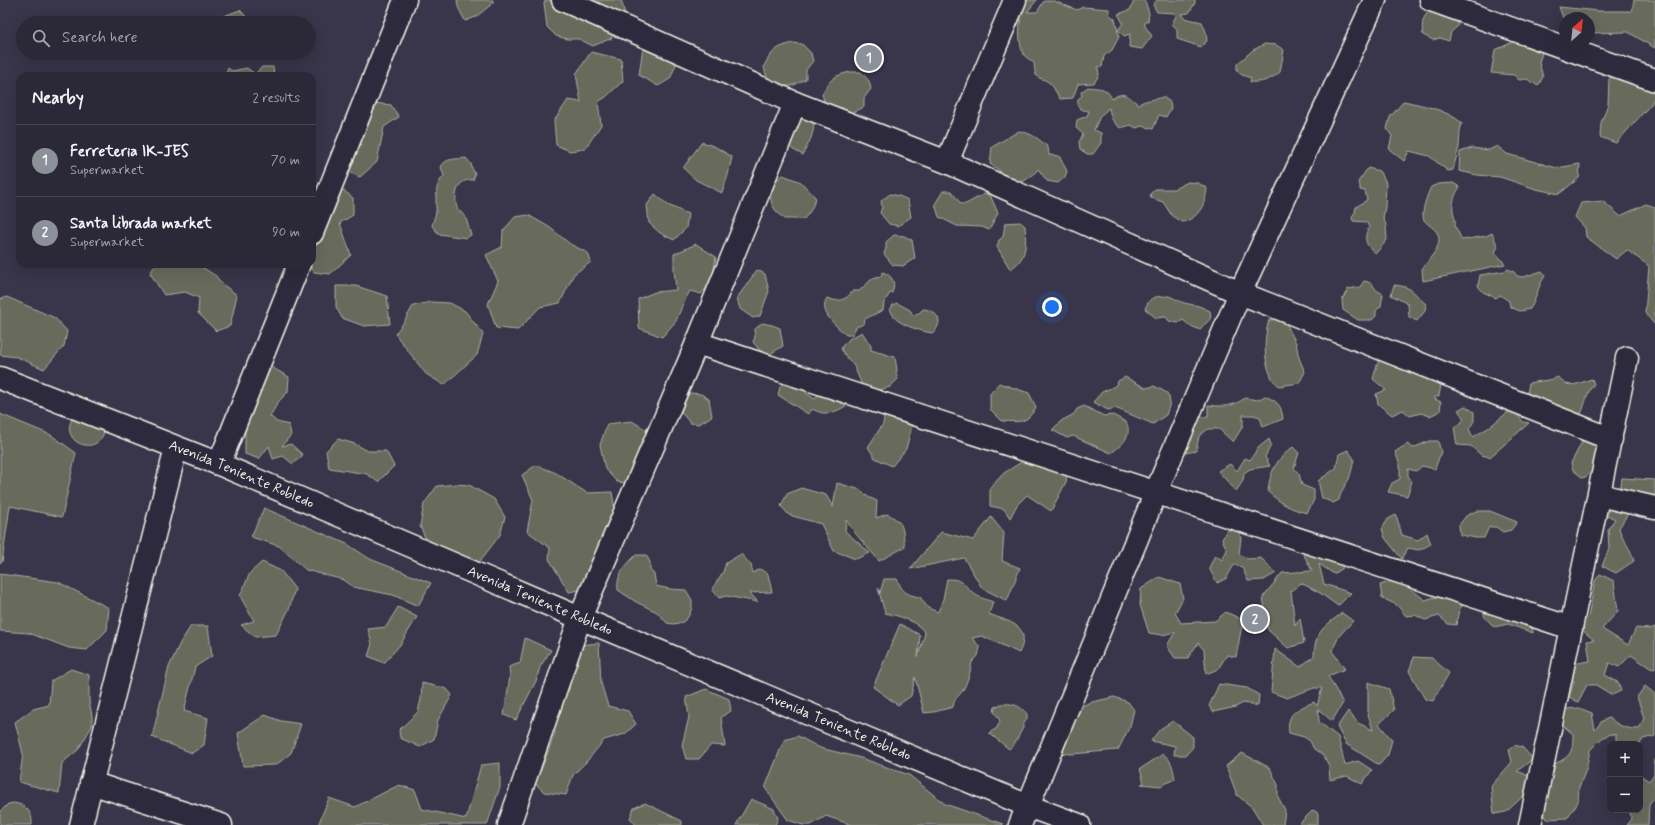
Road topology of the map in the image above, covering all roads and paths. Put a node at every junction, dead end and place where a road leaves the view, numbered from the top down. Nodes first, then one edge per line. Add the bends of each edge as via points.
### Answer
1 (405, 0) edge
2 (563, 0) edge
3 (1015, 0) edge
4 (1375, 0) edge
5 (1431, 0) edge
6 (1655, 80) edge
7 (795, 103) junction
8 (947, 162) junction
9 (316, 223) edge
10 (298, 268) edge
11 (1240, 293) junction
12 (697, 343) junction
13 (1627, 358) dead end
14 (0, 378) edge
15 (1611, 439) junction
16 (176, 448) junction
17 (219, 464) junction
18 (1156, 492) junction
19 (1599, 495) junction
20 (1655, 508) edge
21 (580, 618) junction
22 (1571, 628) junction
23 (91, 783) junction
24 (1024, 816) edge
25 (81, 825) edge
26 (221, 825) edge
27 (509, 825) edge
28 (1079, 825) edge
29 (1530, 825) edge

1 - 9 street
2 - 7 street
3 - 8 street
4 - 11 street
5 - 6 street
7 - 8 street
7 - 12 street
8 - 11 street
10 - 17 street
11 - 15 street
11 - 18 street
12 - 18 street
12 - 21 street
13 - 15 street
14 - 16 street, Avenida Teniente Robledo
15 - 19 street
16 - 17 street, Avenida Teniente Robledo
16 - 23 street
17 - 21 street, Avenida Teniente Robledo
18 - 22 street
18 - 24 street
19 - 20 street
19 - 22 street
21 - 24 street, Avenida Teniente Robledo
21 - 27 street
22 - 29 street
23 - 25 street
23 - 26 street
24 - 28 street, Avenida Teniente Robledo

